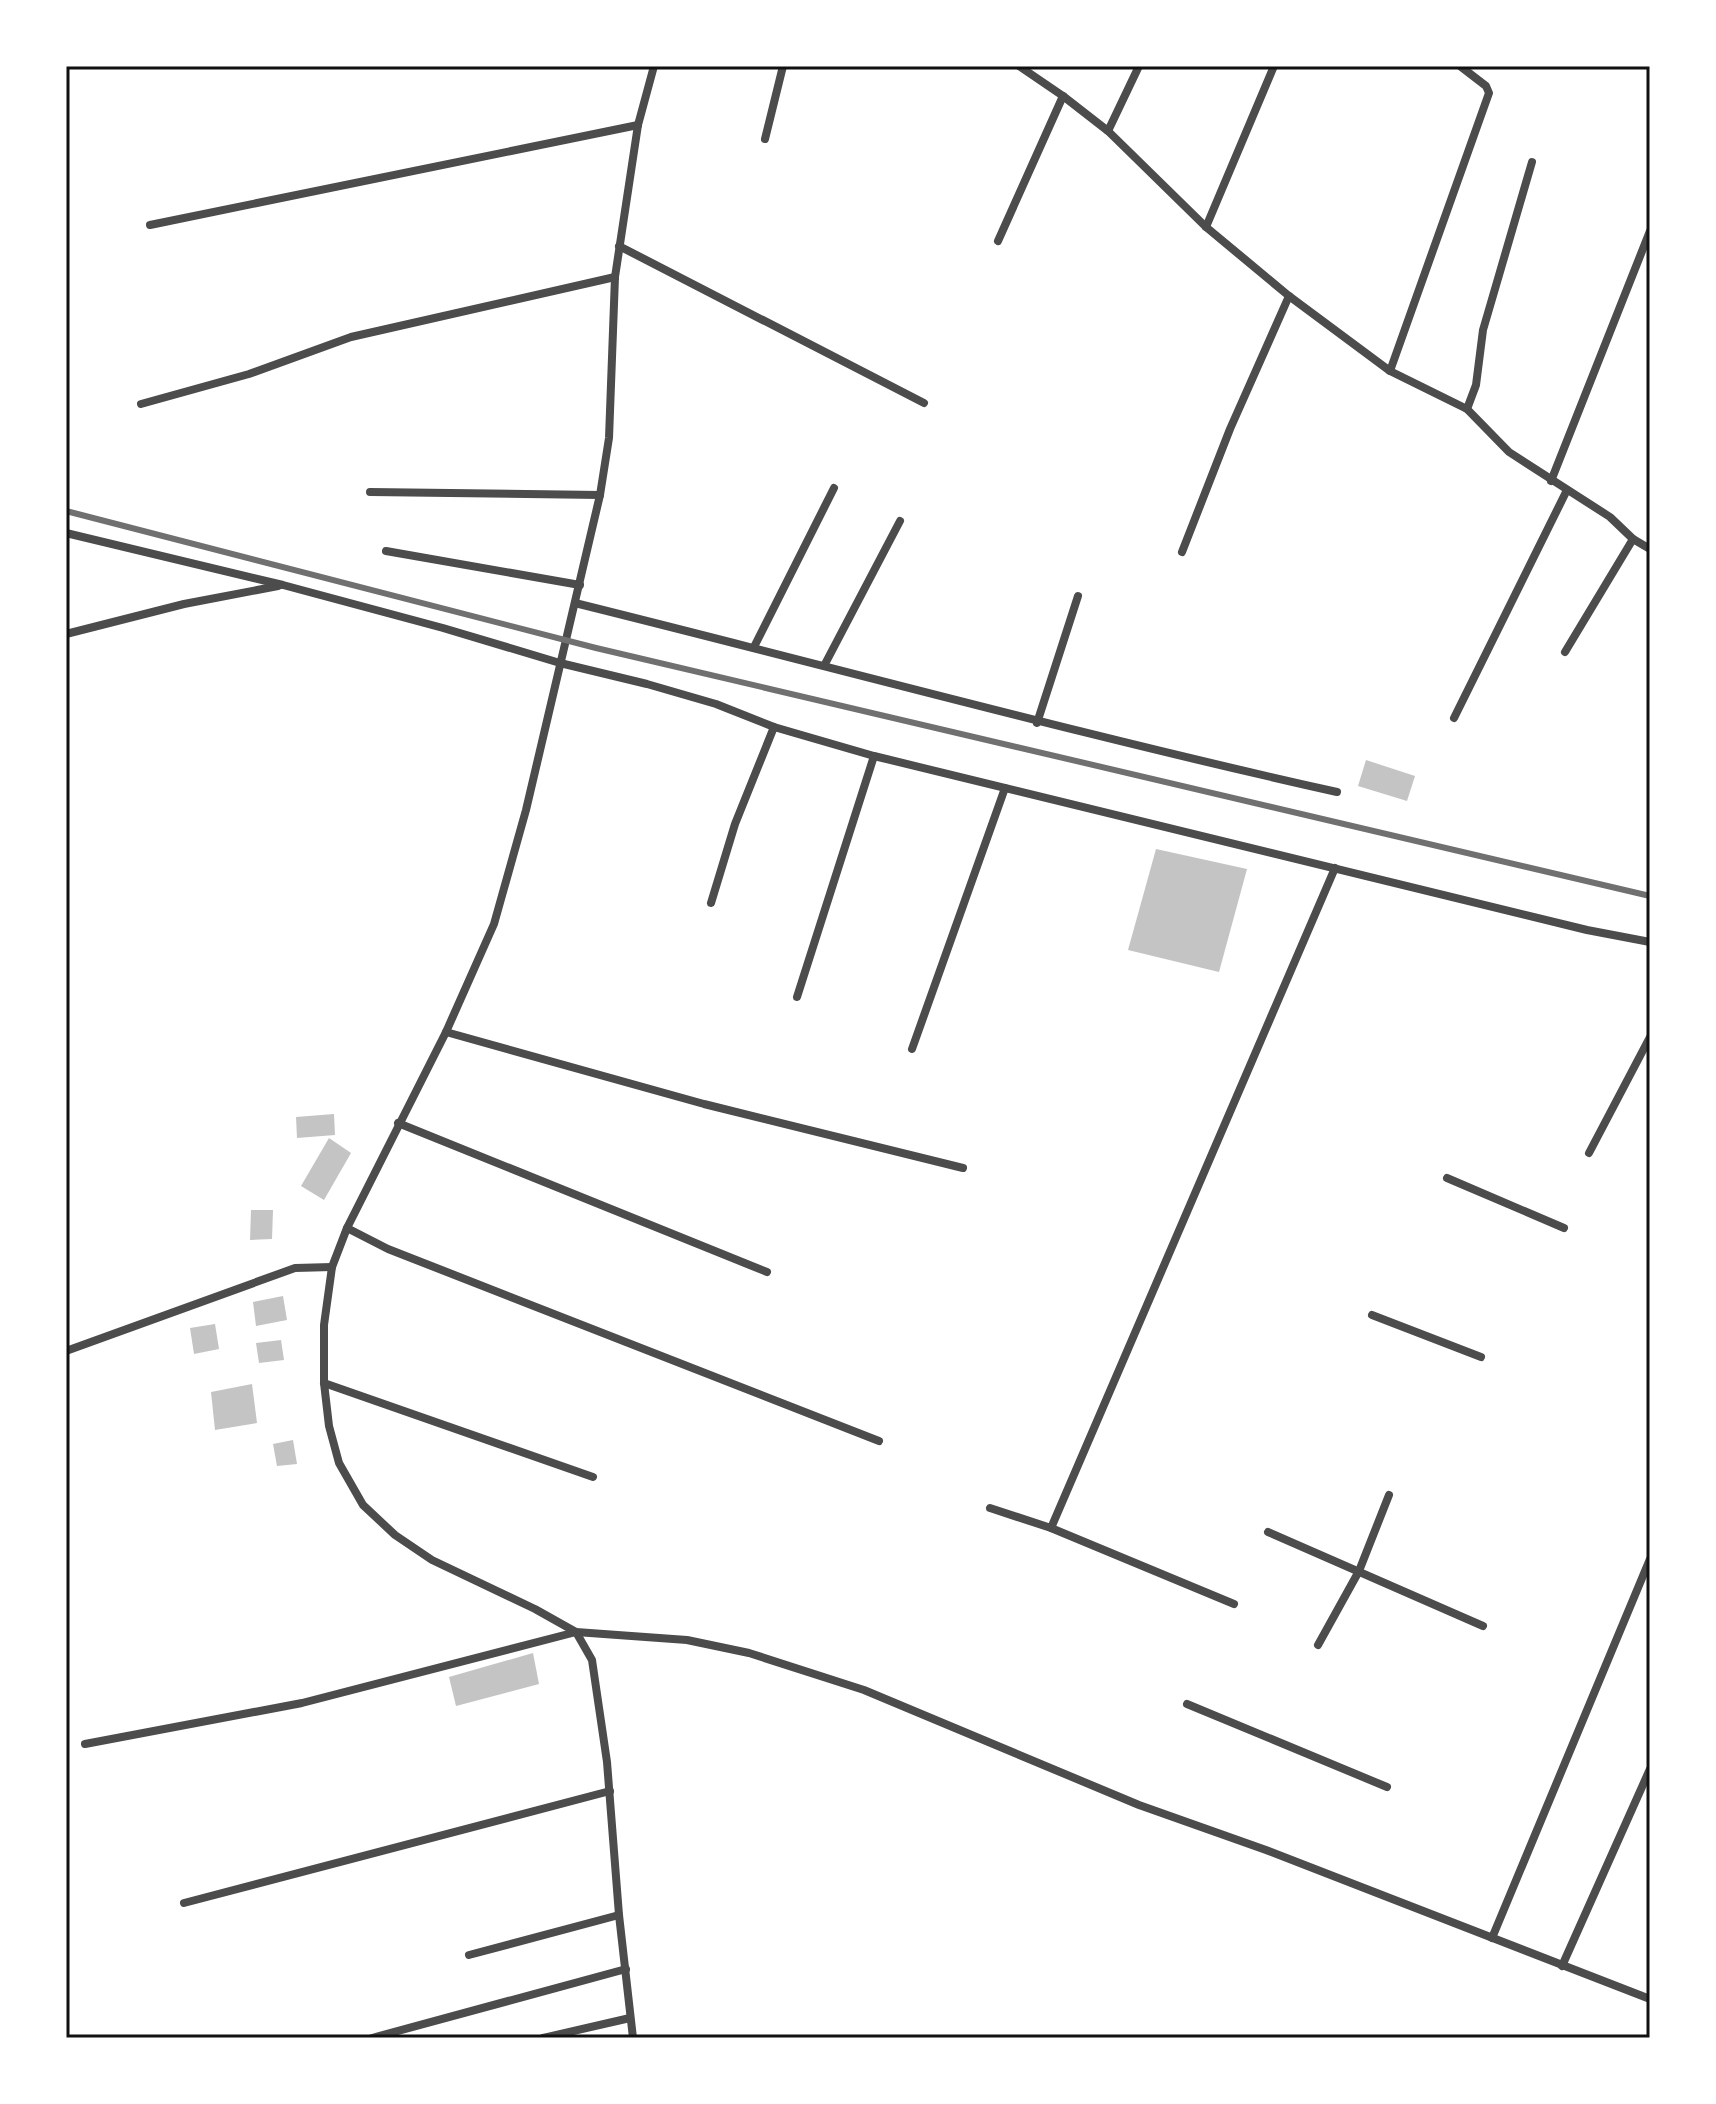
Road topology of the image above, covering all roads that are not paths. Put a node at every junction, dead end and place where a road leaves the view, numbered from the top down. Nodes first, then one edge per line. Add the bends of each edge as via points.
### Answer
1 (654, 66) edge
2 (783, 66) edge
3 (1019, 66) edge
4 (1139, 66) edge
5 (1274, 66) edge
6 (1460, 66) edge
7 (1063, 96) junction
8 (638, 125) junction
9 (1108, 131) junction
10 (765, 139) dead end
11 (1532, 162) dead end
12 (150, 225) dead end
13 (1206, 227) junction
14 (1650, 231) edge
15 (998, 241) dead end
16 (619, 246) junction
17 (615, 277) junction
18 (1289, 296) junction
19 (1390, 371) junction
20 (924, 403) dead end
21 (141, 404) dead end
22 (1467, 409) junction
23 (1551, 481) junction
24 (834, 488) dead end
25 (1567, 490) junction
26 (370, 492) dead end
27 (600, 495) junction
28 (900, 521) dead end
29 (66, 533) edge
30 (1633, 539) junction
31 (1650, 549) edge
32 (386, 551) dead end
33 (1182, 552) dead end
34 (283, 585) junction
35 (580, 585) junction
36 (1078, 596) dead end
37 (575, 603) junction
38 (66, 634) edge
39 (754, 647) junction
40 (1565, 652) dead end
41 (560, 663) junction
42 (825, 664) junction
43 (1454, 718) dead end
44 (1037, 723) junction
45 (774, 727) junction
46 (874, 756) junction
47 (1005, 788) junction
48 (1337, 792) dead end
49 (1335, 868) junction
50 (711, 903) dead end
51 (1650, 942) edge
52 (797, 997) dead end
53 (446, 1032) junction
54 (1650, 1037) edge
55 (912, 1049) dead end
56 (398, 1123) junction
57 (1589, 1153) dead end
58 (963, 1168) dead end
59 (1447, 1178) dead end
60 (347, 1228) junction
61 (1564, 1228) dead end
62 (332, 1267) junction
63 (767, 1272) dead end
64 (1372, 1315) dead end
65 (66, 1351) edge
66 (1481, 1357) dead end
67 (324, 1383) junction
68 (879, 1441) dead end
69 (593, 1477) dead end
70 (1389, 1495) dead end
71 (990, 1508) dead end
72 (1051, 1528) junction
73 (1268, 1532) dead end
74 (1650, 1559) edge
75 (1359, 1571) junction
76 (1234, 1604) dead end
77 (1483, 1626) dead end
78 (576, 1632) junction
79 (1318, 1645) dead end
80 (1187, 1704) dead end
81 (85, 1744) dead end
82 (1650, 1769) edge
83 (1387, 1787) dead end
84 (610, 1791) junction
85 (184, 1903) dead end
86 (619, 1915) junction
87 (1492, 1938) junction
88 (469, 1955) dead end
89 (1562, 1966) junction
90 (626, 1969) junction
91 (1650, 1999) edge
92 (630, 2018) junction
93 (372, 2038) edge
94 (543, 2038) edge
95 (633, 2038) edge

1 - 8 street
2 - 10 street
3 - 7 street
4 - 9 street
5 - 13 street
6 - 19 street via 1489,93
7 - 9 street
7 - 15 street
8 - 12 street
8 - 16 street
9 - 13 street
11 - 22 street via 1483,330 1476,385
13 - 18 street
14 - 23 street
16 - 17 street
16 - 20 street
17 - 21 street via 351,337 249,374
17 - 27 street via 609,438
18 - 19 street
18 - 33 street
19 - 22 street
22 - 23 street via 1509,452
23 - 25 street
24 - 39 street
25 - 30 street
25 - 43 street
26 - 27 street
27 - 35 street
28 - 42 street
29 - 34 street
30 - 31 street
30 - 40 street
32 - 35 street
34 - 38 street
34 - 41 street
35 - 37 street
36 - 44 street
37 - 39 street
37 - 41 street
39 - 42 street
41 - 45 street via 702,700
41 - 53 street via 494,924
42 - 44 street
44 - 48 street
45 - 46 street
45 - 50 street via 735,824
46 - 47 street
46 - 52 street
47 - 49 street
47 - 55 street
49 - 51 street
49 - 72 street
53 - 56 street
53 - 58 street
54 - 57 street
56 - 60 street
56 - 63 street
59 - 61 street
60 - 62 street
60 - 68 street via 388,1249
62 - 65 street via 295,1268
62 - 67 street
64 - 66 street
67 - 69 street
67 - 78 street via 339,1463 363,1505 432,1560
70 - 75 street
71 - 72 street
72 - 76 street
73 - 75 street
74 - 87 street
75 - 77 street
75 - 79 street
78 - 81 street via 302,1703
78 - 84 street via 592,1660
78 - 87 street via 719,1646 811,1672 1139,1805
80 - 83 street
82 - 89 street
84 - 85 street
84 - 86 street
86 - 88 street
86 - 90 street
87 - 89 street
89 - 91 street
90 - 92 street
90 - 93 street
92 - 94 street
92 - 95 street

